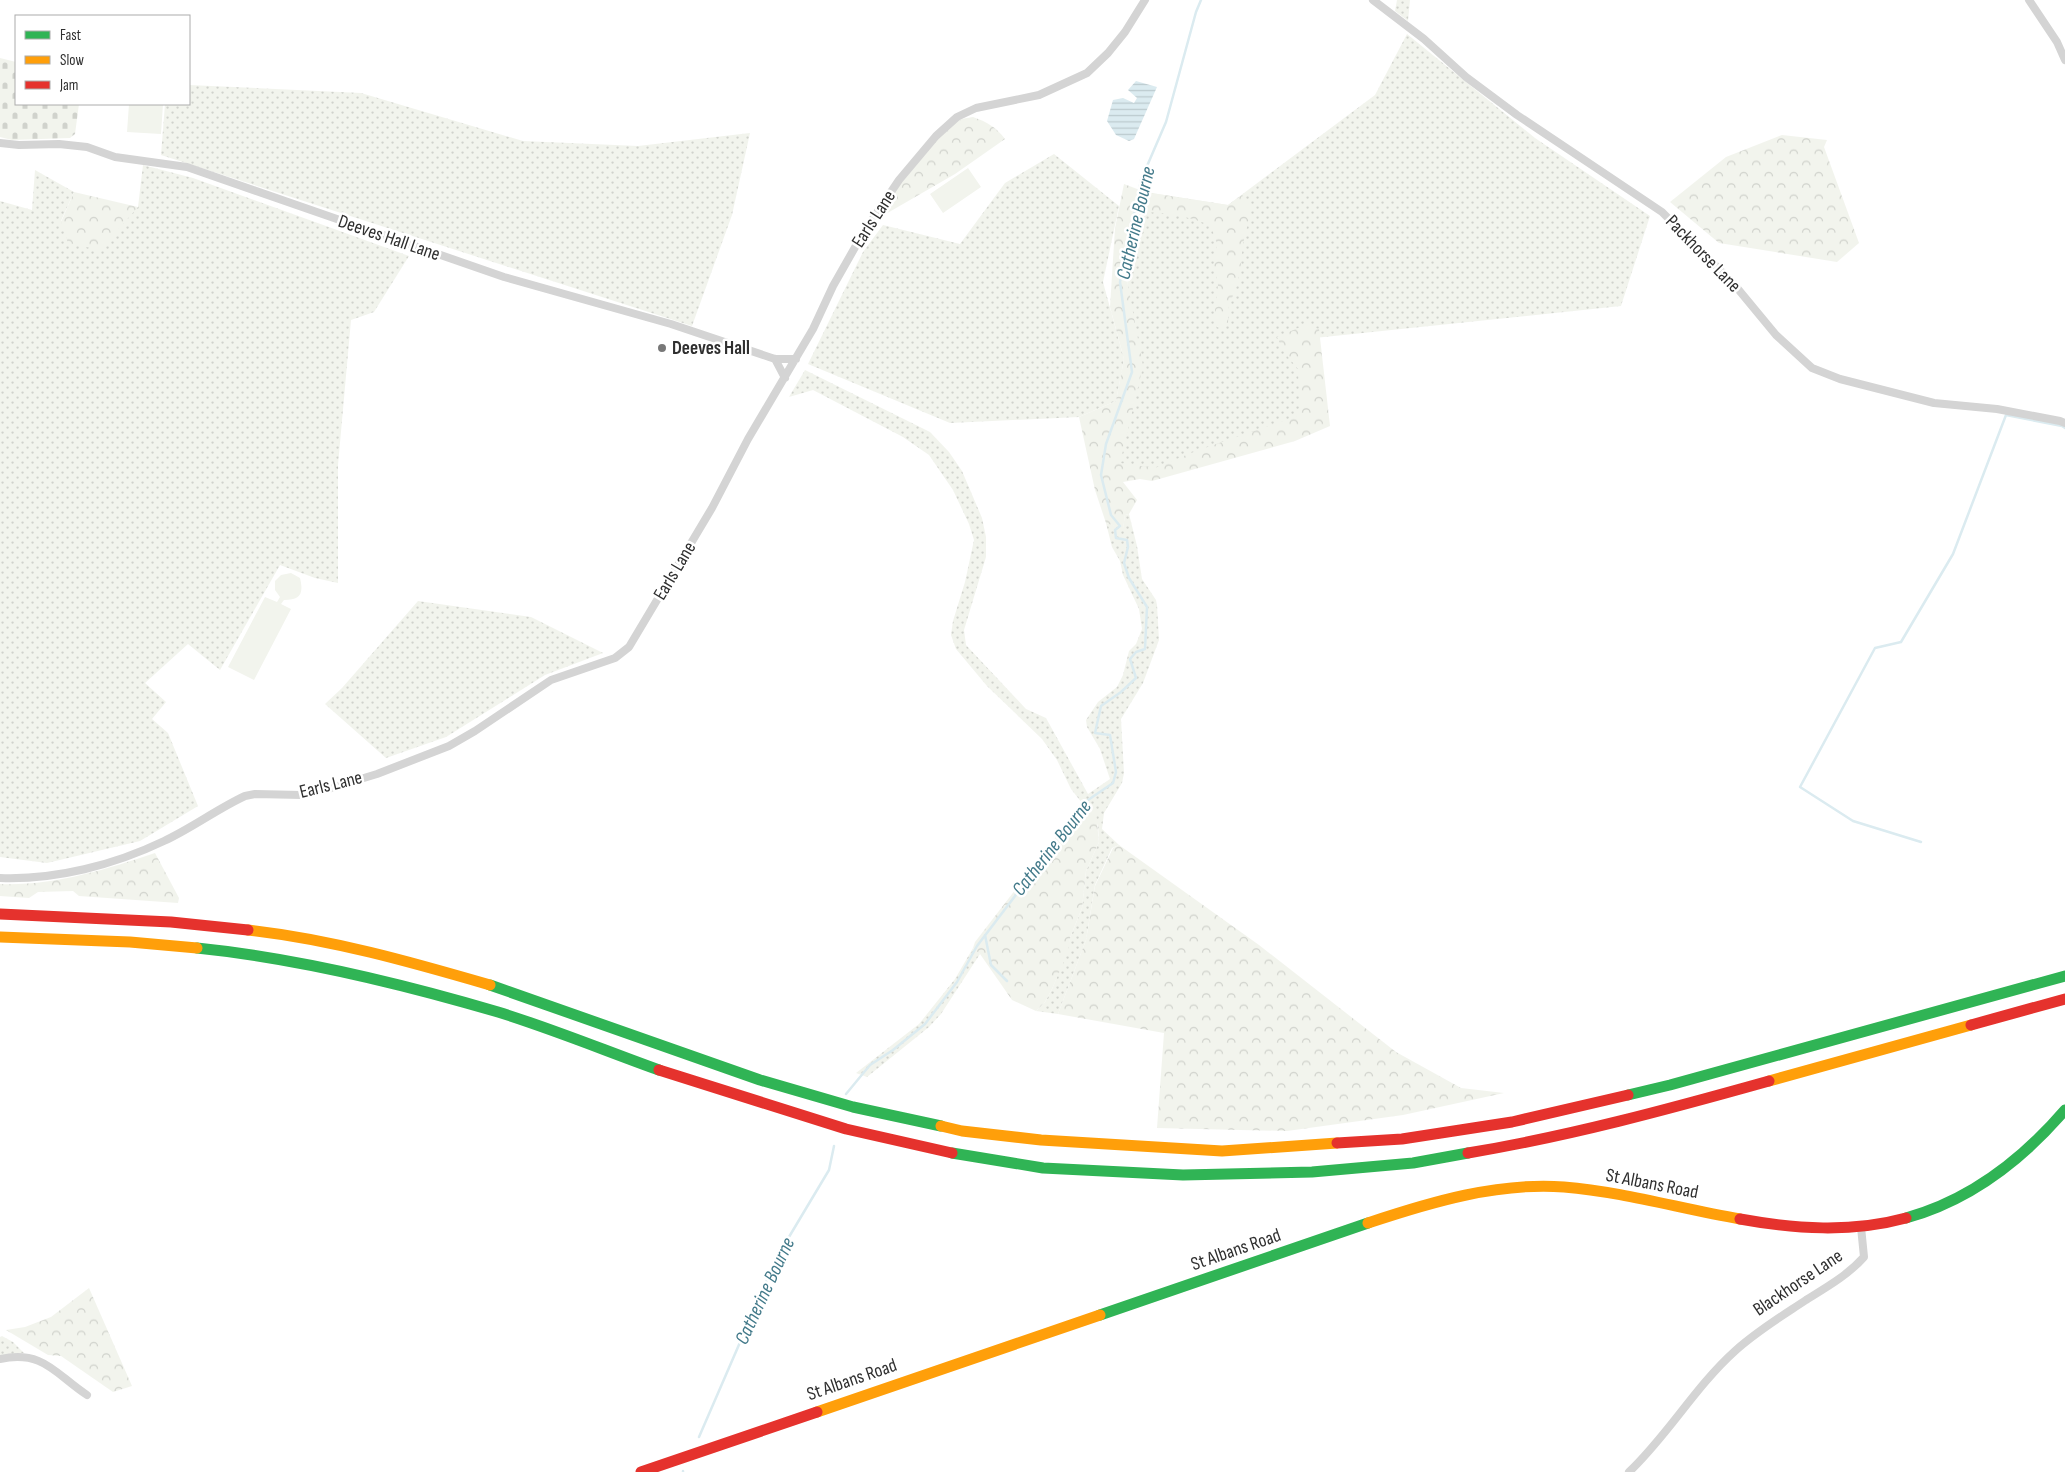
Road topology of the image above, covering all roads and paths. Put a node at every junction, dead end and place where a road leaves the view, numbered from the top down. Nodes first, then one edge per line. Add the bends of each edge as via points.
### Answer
1 (1145, 0) edge
2 (1374, 0) edge
3 (2029, 0) edge
4 (2065, 60) edge
5 (0, 143) edge
6 (775, 359) junction
7 (796, 359) junction
8 (785, 378) junction
9 (2065, 423) edge
10 (0, 878) edge
11 (0, 914) edge
12 (0, 937) edge
13 (2065, 976) edge
14 (2065, 999) edge
15 (2065, 1110) edge
16 (1861, 1227) junction
17 (0, 1359) edge
18 (87, 1395) dead end
19 (641, 1472) edge
20 (1629, 1472) edge

1 - 7 street, Earls Lane via 1120,39 1087,73 1039,95 976,108 956,116 936,136 899,180 862,235
2 - 9 street, Packhorse Lane via 1517,115 1662,212 1733,283 1776,335 1812,368 1840,379 1934,403 1997,409
3 - 4 street
5 - 6 street, Deeves Hall Lane via 87,147 116,157 187,167 504,277 670,324
6 - 7 street, Deeves Hall Lane
6 - 8 street
7 - 8 street, Earls Lane
8 - 10 street, Earls Lane via 629,647 615,658 551,680 449,746 377,774 302,795 245,796 165,841 92,868 36,877
11 - 13 main road via 171,922 293,936 426,966 509,990 760,1080 853,1107 962,1131 1041,1140 1222,1151 1402,1139 1512,1122 1670,1085
12 - 14 main road via 130,942 292,962 413,989 500,1013 692,1082 846,1129 935,1150 1043,1168 1183,1175 1312,1172 1413,1163 1522,1144 1673,1108
15 - 16 main road via 2031,1148 1978,1188 1920,1214
16 - 19 main road, St Albans Road via 1796,1227 1562,1187 1517,1187 1468,1194 1383,1218
16 - 20 street, Blackhorse Lane via 1864,1257 1856,1267 1760,1330 1733,1352
17 - 18 street via 22,1357 37,1360 62,1374

